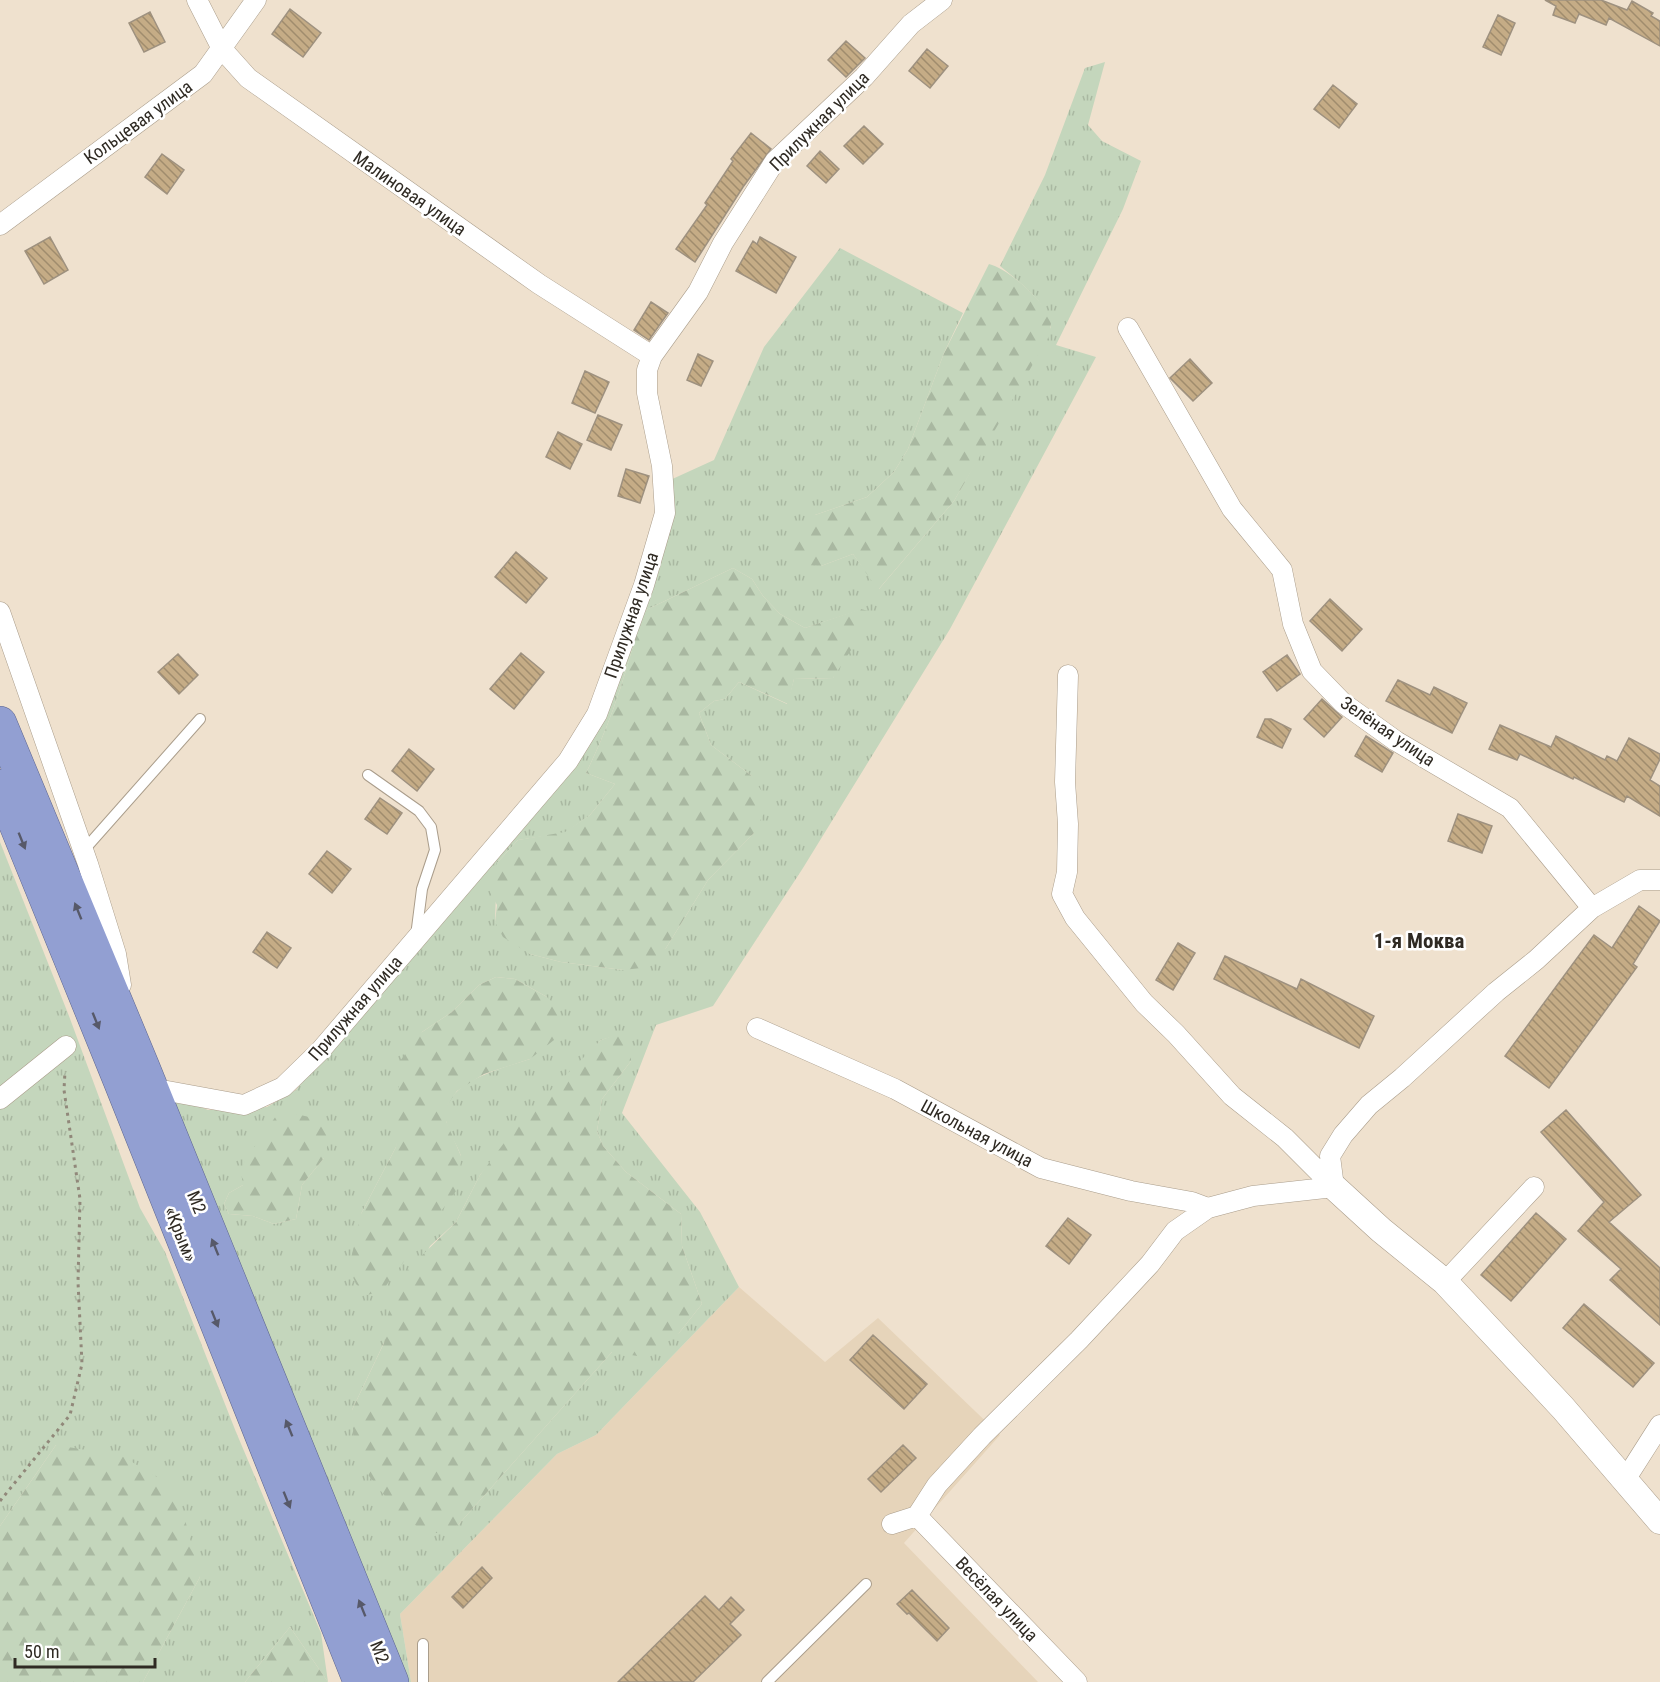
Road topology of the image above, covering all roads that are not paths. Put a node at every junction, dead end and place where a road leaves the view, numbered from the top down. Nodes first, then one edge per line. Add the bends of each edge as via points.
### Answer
1 (197, 0) edge
2 (256, 0) edge
3 (942, 0) edge
4 (222, 49) junction
5 (0, 225) edge
6 (1128, 328) dead end
7 (652, 356) junction
8 (0, 612) edge
9 (1068, 675) dead end
10 (200, 719) dead end
11 (0, 723) edge
12 (368, 775) dead end
13 (0, 786) edge
14 (84, 850) junction
15 (1660, 880) edge
16 (1592, 908) junction
17 (415, 939) junction
18 (123, 1019) junction
19 (757, 1028) dead end
20 (66, 1046) road end
21 (151, 1088) junction
22 (0, 1099) edge
23 (1334, 1187) junction
24 (1534, 1187) dead end
25 (1208, 1209) junction
26 (1445, 1282) junction
27 (1660, 1425) edge
28 (1625, 1480) junction
29 (917, 1516) junction
30 (1660, 1521) edge
31 (892, 1524) dead end
32 (866, 1584) dead end
33 (423, 1644) dead end
34 (360, 1682) edge
35 (392, 1682) edge
36 (423, 1682) edge
37 (767, 1682) edge
38 (1077, 1682) edge

1 - 4 street, Малиновая улица
2 - 4 street, Кольцевая улица
3 - 7 street, Прилужная улица via 911,24 864,77 775,161 723,243 698,292
4 - 5 street, Кольцевая улица via 204,74
4 - 7 street, Малиновая улица via 257,85 538,284
6 - 16 street, Зелёная улица via 1232,509 1282,570 1293,624 1312,671 1343,703 1396,741 1510,808
7 - 17 street, Прилужная улица via 647,370 647,393 662,466 665,513 644,585 597,714 568,761
8 - 14 street
9 - 23 street via 1068,836 1062,894 1075,918 1144,1003 1232,1096 1285,1138
10 - 14 lane
18 -> 11 highway, М2
12 - 17 lane via 419,811 431,827 435,850 422,889
13 -> 34 highway, «Крым»
14 - 18 street via 116,954 127,1012
15 - 16 street via 1640,880
16 - 23 street via 1369,1105 1330,1156
17 - 21 street, Прилужная улица via 320,1051 283,1087 244,1105
18 - 21 highway, М2
19 - 25 street, Школьная улица via 895,1089 1041,1168
20 - 22 street
35 -> 21 highway, М2
23 - 25 street via 1253,1196
23 - 26 street
24 - 26 street
25 - 29 street via 1174,1231 1150,1264 937,1485
26 - 28 street
27 - 28 street
28 - 30 street
29 - 31 street
29 - 38 street, Весёлая улица
32 - 37 lane
33 - 36 lane

